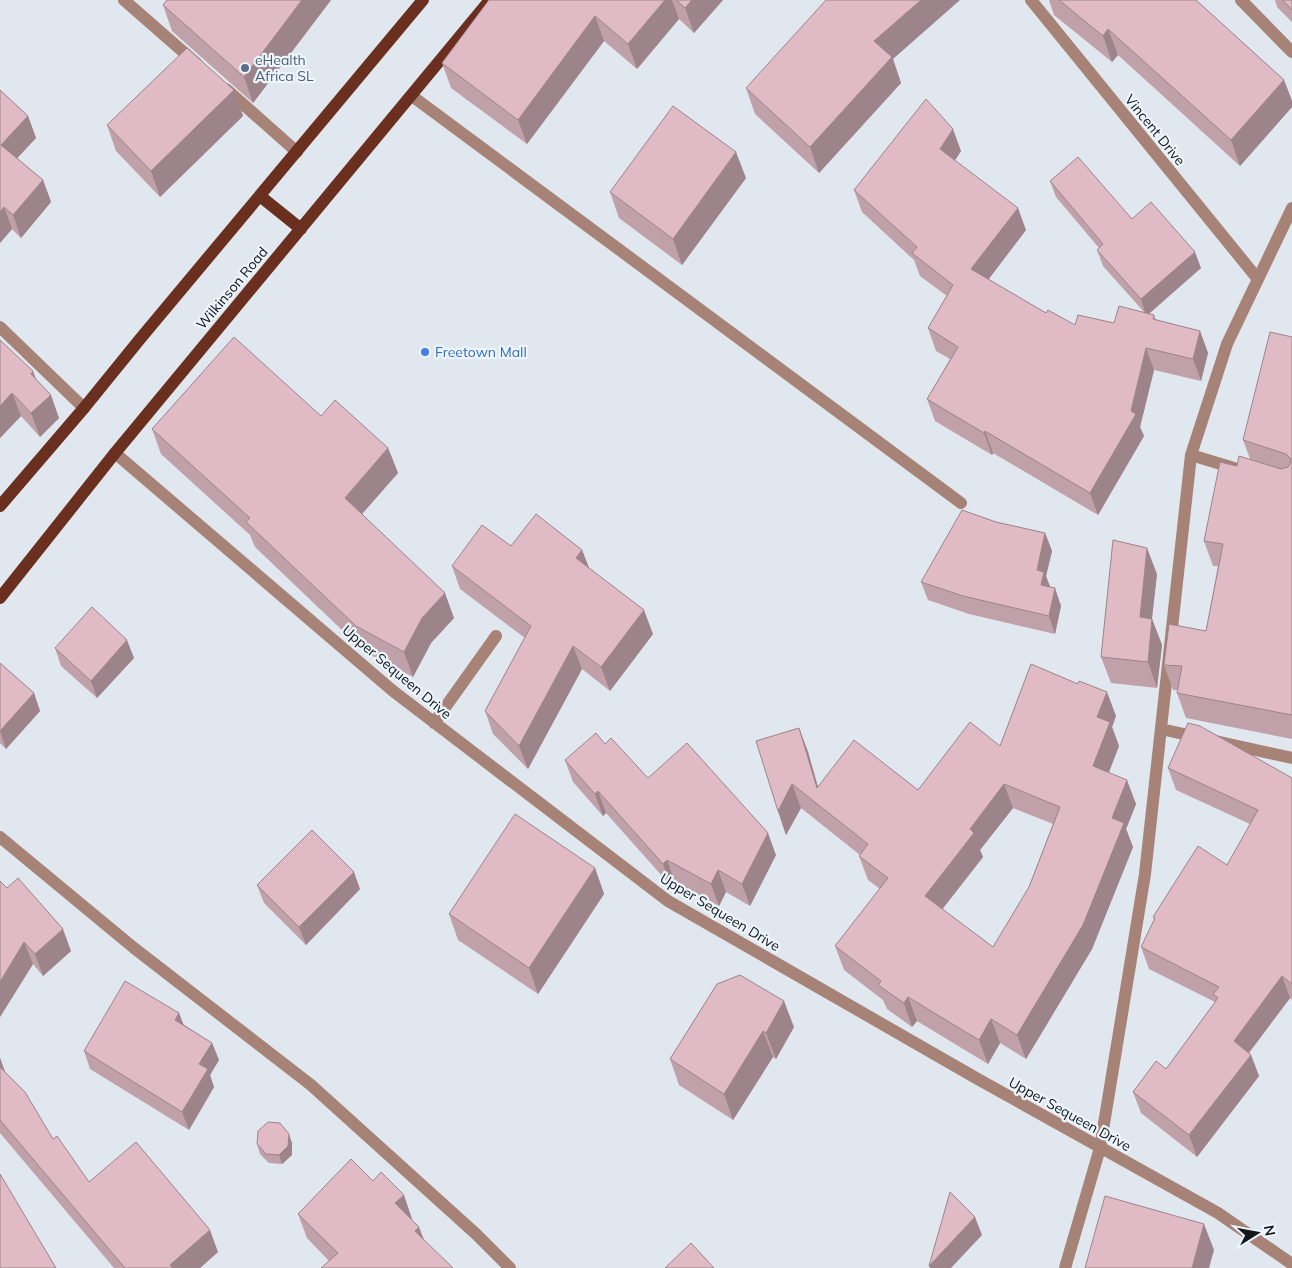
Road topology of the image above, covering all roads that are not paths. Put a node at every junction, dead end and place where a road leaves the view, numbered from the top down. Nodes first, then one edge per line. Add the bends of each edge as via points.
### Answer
1 (124, 0) edge
2 (423, 0) edge
3 (490, 0) edge
4 (1031, 0) edge
5 (1241, 0) edge
6 (1292, 52) edge
7 (203, 70) edge
8 (218, 82) edge
9 (412, 96) junction
10 (297, 152) junction
11 (260, 196) junction
12 (1292, 208) edge
13 (301, 229) junction
14 (1258, 278) junction
15 (0, 327) edge
16 (84, 408) junction
17 (115, 453) junction
18 (1191, 455) junction
19 (1246, 472) edge
20 (961, 503) dead end
21 (0, 506) edge
22 (0, 598) edge
23 (496, 636) dead end
24 (434, 723) junction
25 (1161, 729) junction
26 (1292, 758) edge
27 (0, 837) edge
28 (1100, 1148) junction
29 (1292, 1264) edge
30 (510, 1268) edge
31 (1065, 1268) edge

1 - 7 street
2 - 10 main road
3 - 9 main road, Wilkinson Road
4 - 14 street, Vincent Drive
5 - 6 street
8 - 10 street
9 - 13 main road, Wilkinson Road
9 - 20 street
10 - 11 main road
11 - 13 main road
11 - 16 main road
12 - 14 street
13 - 17 main road, Wilkinson Road
14 - 18 street via 1227,344
15 - 16 street
16 - 21 main road
17 - 22 main road, Wilkinson Road
17 - 24 street, Upper Sequeen Drive
18 - 19 street
18 - 25 street
23 - 24 street
24 - 28 street, Upper Sequeen Drive via 668,901
25 - 26 street
25 - 28 street via 1145,874
27 - 30 street via 134,948 311,1085
28 - 29 street, Upper Sequeen Drive via 1218,1213
28 - 31 street

